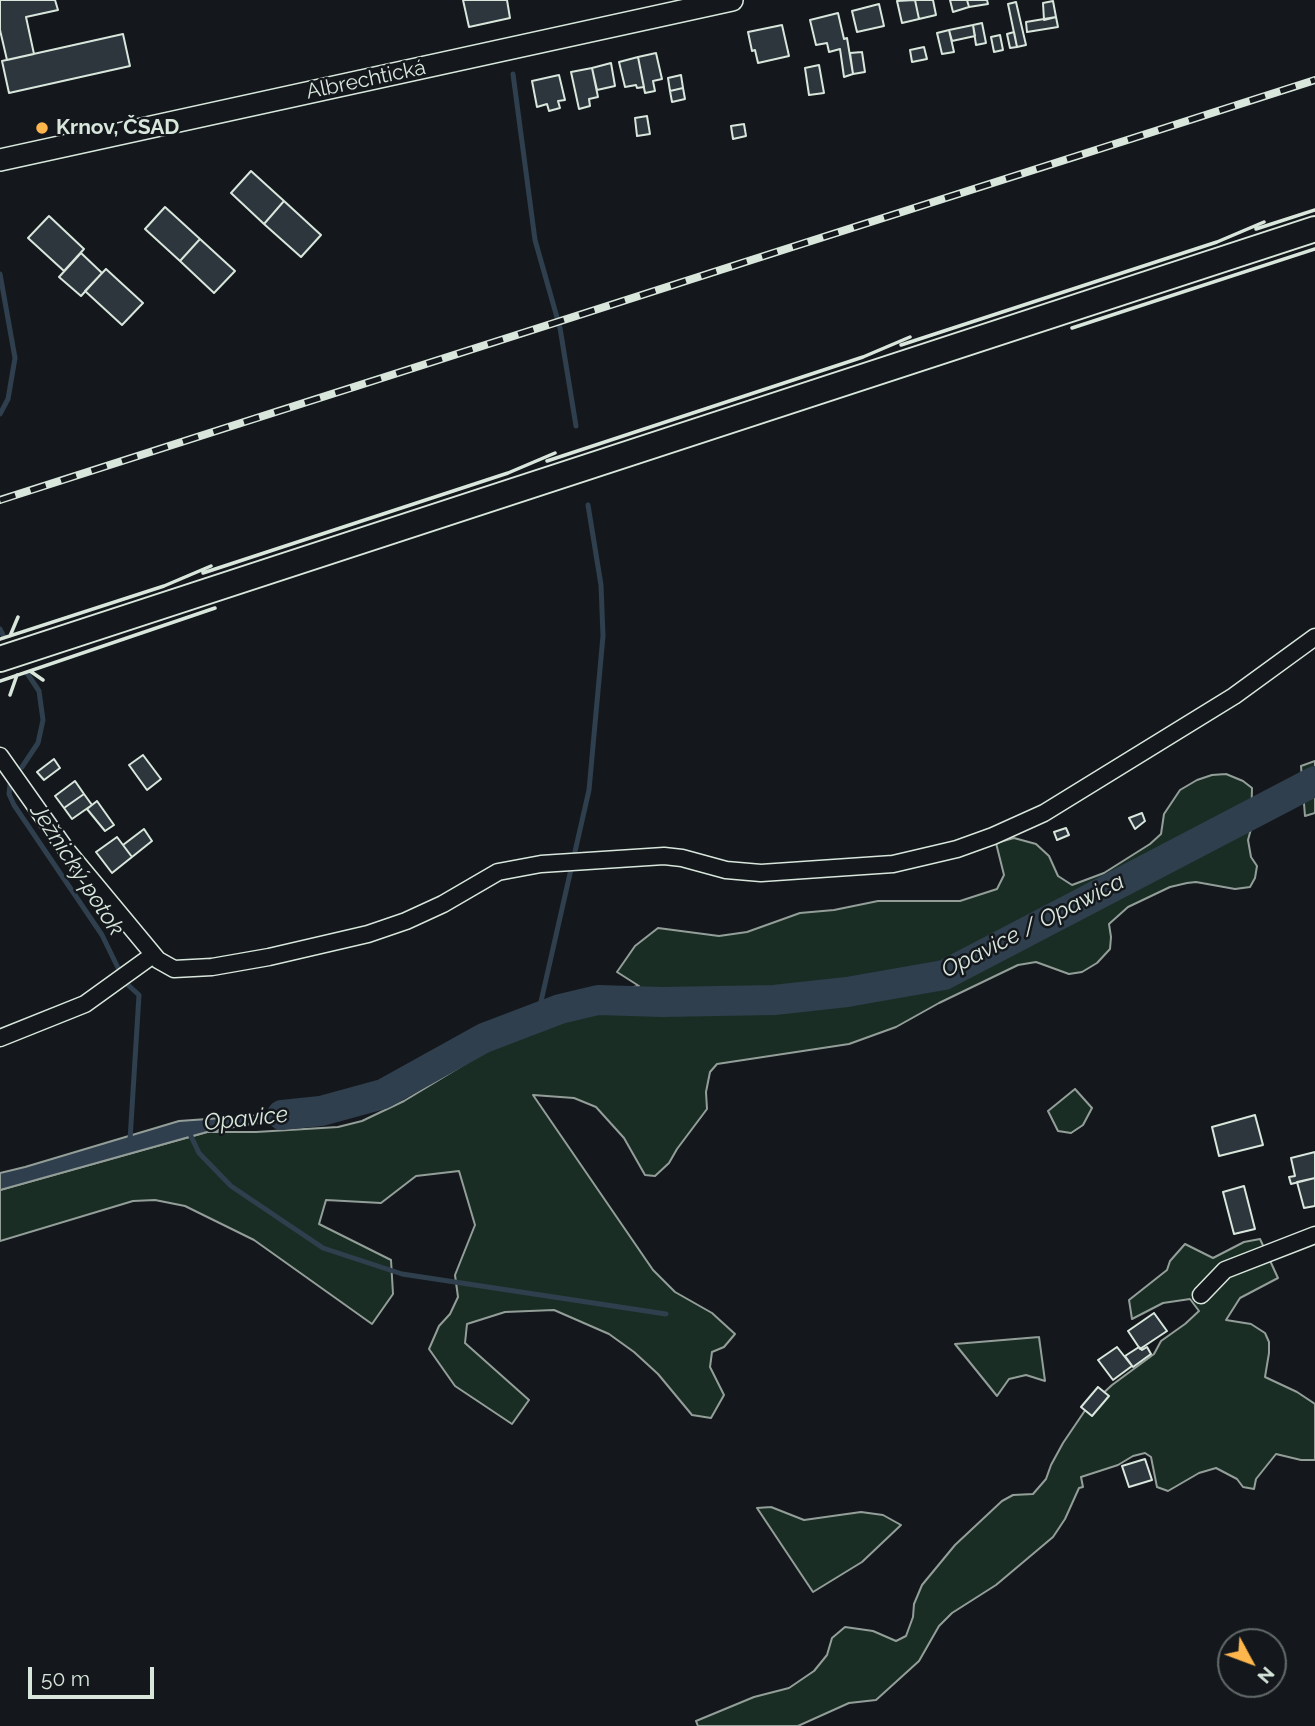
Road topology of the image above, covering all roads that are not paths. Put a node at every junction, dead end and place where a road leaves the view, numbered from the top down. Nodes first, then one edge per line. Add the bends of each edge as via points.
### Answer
1 (732, 0) edge
2 (0, 160) edge
3 (1315, 229) edge
4 (1315, 637) edge
5 (0, 659) edge
6 (0, 756) edge
7 (153, 954) junction
8 (0, 1038) edge
9 (1315, 1235) edge
10 (1201, 1295) dead end

1 - 2 main road, Albrechtická
3 - 5 main road
4 - 7 street via 1234,696 1044,813 924,859 863,868 761,873 664,856 541,864 498,872 443,904 368,934 269,957 184,970 165,965
6 - 7 street via 65,848
7 - 8 street via 85,1004
9 - 10 street via 1225,1270

